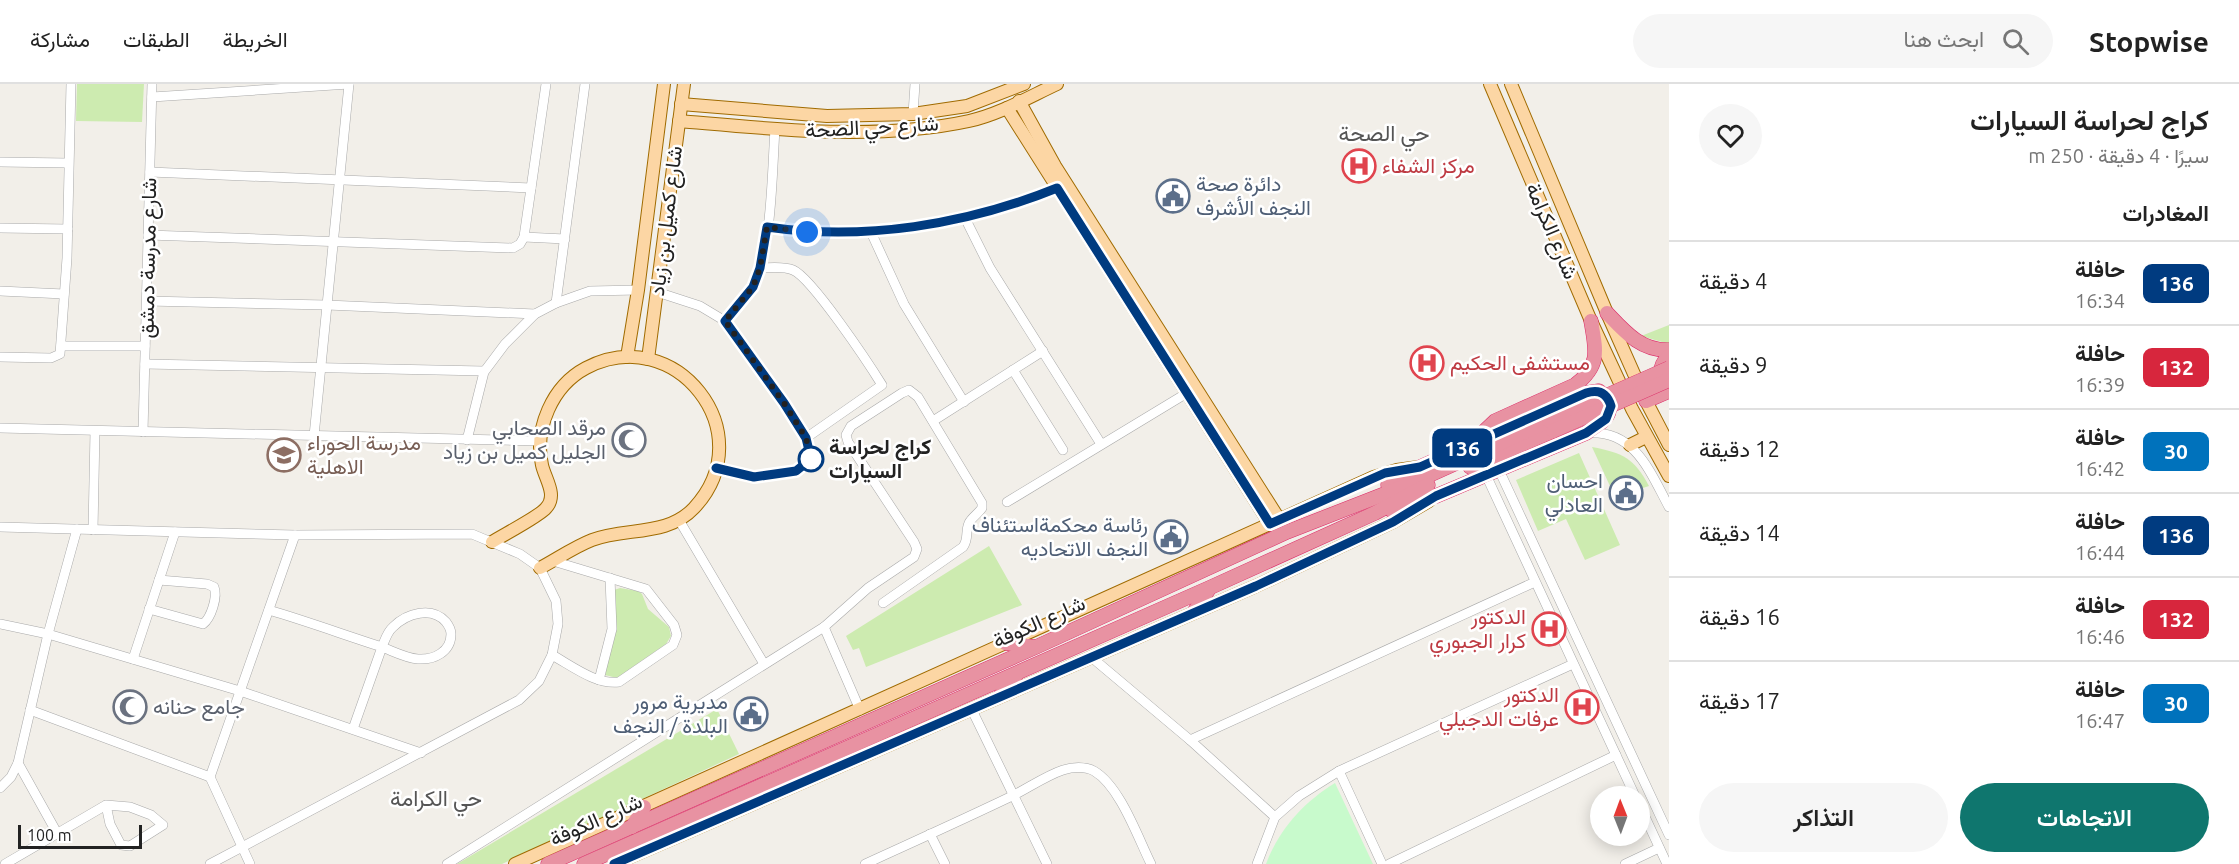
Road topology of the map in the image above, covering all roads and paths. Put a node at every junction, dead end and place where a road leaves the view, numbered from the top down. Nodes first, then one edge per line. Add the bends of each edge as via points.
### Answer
1 (71, 84) edge
2 (152, 84) edge
3 (349, 84) edge
4 (546, 84) edge
5 (585, 84) edge
6 (664, 84) edge
7 (684, 84) edge
8 (915, 84) edge
9 (1024, 84) edge
10 (1057, 84) edge
11 (1490, 84) edge
12 (1511, 84) edge
13 (152, 97) junction
14 (1019, 101) junction
15 (681, 104) junction
16 (1007, 108) junction
17 (913, 114) junction
18 (802, 115) junction
19 (827, 116) junction
20 (679, 121) junction
21 (776, 129) junction
22 (799, 131) junction
23 (823, 132) junction
24 (1541, 158) junction
25 (0, 162) edge
26 (1048, 162) junction
27 (68, 163) junction
28 (1524, 165) junction
29 (653, 169) junction
30 (150, 172) junction
31 (670, 174) junction
32 (339, 180) junction
33 (531, 188) junction
34 (1057, 188) junction
35 (1556, 193) junction
36 (649, 200) junction
37 (1540, 202) junction
38 (667, 204) junction
39 (965, 218) junction
40 (767, 227) junction
41 (0, 228) edge
42 (68, 229) junction
43 (870, 230) junction
44 (148, 235) junction
45 (524, 237) junction
46 (565, 239) junction
47 (334, 241) junction
48 (760, 268) junction
49 (638, 290) junction
50 (0, 291) edge
51 (657, 292) junction
52 (64, 294) junction
53 (147, 301) junction
54 (556, 303) junction
55 (327, 305) junction
56 (1606, 313) junction
57 (535, 314) junction
58 (725, 321) junction
59 (1592, 321) junction
60 (61, 346) junction
61 (145, 346) junction
62 (1669, 350) edge
63 (1043, 351) junction
64 (1669, 356) edge
65 (0, 357) edge
66 (627, 357) junction
67 (648, 358) junction
68 (145, 364) junction
69 (321, 367) junction
70 (1669, 368) edge
71 (1013, 370) junction
72 (1631, 370) junction
73 (484, 371) junction
74 (1617, 376) junction
75 (1669, 380) edge
76 (1669, 390) edge
77 (1187, 393) junction
78 (1646, 401) junction
79 (963, 402) junction
80 (1632, 409) junction
81 (933, 421) junction
82 (1551, 426) junction
83 (0, 428) edge
84 (95, 431) junction
85 (143, 432) junction
86 (1586, 433) junction
87 (314, 436) junction
88 (1646, 437) junction
89 (806, 438) junction
90 (466, 440) junction
91 (540, 441) junction
92 (1472, 443) junction
93 (1101, 444) junction
94 (1630, 445) junction
95 (1669, 445) edge
96 (1063, 450) dead end
97 (1420, 467) junction
98 (716, 468) junction
99 (1492, 473) junction
100 (1669, 476) edge
101 (1436, 496) junction
102 (1366, 500) junction
103 (1006, 502) dead end
104 (1669, 507) edge
105 (1375, 513) junction
106 (679, 520) junction
107 (1274, 521) junction
108 (0, 527) edge
109 (77, 529) junction
110 (93, 530) junction
111 (175, 532) junction
112 (295, 535) junction
113 (492, 542) junction
114 (553, 561) junction
115 (540, 568) junction
116 (610, 578) junction
117 (159, 579) junction
118 (1535, 582) junction
119 (1209, 588) junction
120 (883, 603) dead end
121 (149, 609) junction
122 (269, 610) junction
123 (1194, 612) junction
124 (0, 624) edge
125 (824, 627) junction
126 (48, 634) junction
127 (1005, 643) junction
128 (382, 647) junction
129 (1036, 647) junction
130 (552, 655) junction
131 (1090, 656) junction
132 (133, 659) junction
133 (764, 664) junction
134 (1573, 664) junction
135 (1019, 671) junction
136 (599, 681) junction
137 (240, 691) junction
138 (1000, 696) junction
139 (971, 708) junction
140 (30, 710) junction
141 (860, 710) junction
142 (1614, 718) junction
143 (1601, 724) junction
144 (353, 729) junction
145 (1190, 740) junction
146 (421, 753) junction
147 (1616, 755) junction
148 (18, 763) junction
149 (1339, 771) junction
150 (210, 777) junction
151 (1630, 786) edge
152 (0, 788) edge
153 (1013, 795) junction
154 (106, 805) junction
155 (644, 807) junction
156 (1275, 817) junction
157 (632, 827) junction
158 (1650, 828) edge
159 (57, 833) junction
160 (930, 834) junction
161 (1669, 835) edge
162 (241, 847) junction
163 (638, 847) junction
164 (1659, 848) junction
165 (6, 864) edge
166 (210, 864) edge
167 (250, 864) edge
168 (447, 864) edge
169 (515, 864) edge
170 (548, 864) edge
171 (584, 864) edge
172 (614, 864) edge
173 (865, 864) edge
174 (945, 864) edge
175 (1047, 864) edge
176 (1151, 864) edge
177 (1257, 864) edge
178 (1382, 864) edge
179 (1389, 864) edge
180 (1625, 864) edge
181 (1667, 864) edge

1 - 27 street
2 - 13 street, شارع مدرسة دمشق
3 - 13 street
3 - 32 street
4 - 33 street
5 - 46 street
6 - 29 main road, شارع كميل بن زياد
7 - 15 main road, شارع كميل بن زياد
8 - 17 street
9 - 17 main road, شارع حي الصحة via 967,106
10 - 14 main road, شارع حي الصحة
11 - 28 main road, شارع الكرامة
12 - 24 main road, شارع الكرامة
13 - 30 street, شارع مدرسة دمشق
14 - 16 main road, شارع حي الصحة
14 - 26 main road
15 - 18 main road, شارع حي الصحة
15 - 20 main road, شارع كميل بن زياد
16 - 23 main road, شارع حي الصحة via 970,120 918,128
16 - 26 main road
17 - 19 main road, شارع حي الصحة
18 - 19 main road, شارع حي الصحة
18 - 22 main road via 807,126
19 - 23 main road via 819,122
20 - 21 main road, شارع حي الصحة
20 - 31 main road, شارع كميل بن زياد
21 - 22 main road, شارع حي الصحة
21 - 40 street
22 - 23 main road, شارع حي الصحة
24 - 28 main road via 1535,164
24 - 35 main road, شارع الكرامة
25 - 27 street
26 - 34 main road
26 - 107 main road
27 - 42 street
28 - 37 main road, شارع الكرامة
29 - 31 main road via 658,177
29 - 36 main road, شارع كميل بن زياد
30 - 32 street
30 - 44 street, شارع مدرسة دمشق
31 - 38 main road, شارع كميل بن زياد
32 - 33 street
32 - 47 street
33 - 45 street
34 - 39 street
34 - 77 main road
35 - 37 main road via 1548,194
35 - 56 main road, شارع الكرامة
36 - 38 main road via 661,195
36 - 49 main road, شارع كميل بن زياد
37 - 59 main road, شارع الكرامة
38 - 51 main road, شارع كميل بن زياد
39 - 43 street
39 - 63 street via 990,268
40 - 43 street via 803,232
40 - 48 street
41 - 42 street
42 - 52 street
43 - 79 street via 904,304
44 - 47 street
44 - 53 street, شارع مدرسة دمشق
45 - 46 street
45 - 47 street via 513,248
46 - 54 street
47 - 55 street
48 - 58 street via 753,287
48 - 89 street via 794,270 808,281 882,385
49 - 54 street via 590,291
49 - 66 main road, شارع كميل بن زياد
50 - 52 street
51 - 58 street via 700,306
51 - 67 main road, شارع كميل بن زياد
52 - 60 street
53 - 55 street
53 - 61 street, شارع مدرسة دمشق
54 - 57 street
55 - 57 street
55 - 69 street
56 - 62 highway via 1634,340 1654,349
56 - 72 main road, شارع الكرامة
57 - 73 street
58 - 89 street
59 - 74 main road, شارع الكرامة
59 - 92 highway via 1596,354 1582,379 1495,421
60 - 61 street
60 - 65 street via 60,354 51,358
61 - 68 street, شارع مدرسة دمشق
63 - 71 street
63 - 93 street
64 - 76 highway via 1660,370
66 - 67 main road
66 - 91 main road via 595,364 567,382 553,400
67 - 98 main road via 690,380 706,399 716,421
68 - 69 street
68 - 85 street, شارع مدرسة دمشق
69 - 73 street
69 - 87 street
70 - 82 highway, bridge
71 - 79 street
71 - 96 street
72 - 74 main road
72 - 78 main road, شارع الكرامة
73 - 90 street
74 - 80 main road, شارع الكرامة
75 - 82 highway, bridge
76 - 78 highway
77 - 93 street
77 - 107 main road
78 - 80 main road
78 - 95 main road, شارع الكرامة
79 - 81 street
80 - 88 main road, شارع الكرامة
81 - 120 street via 982,508 970,520 963,547
81 - 125 street via 916,394 909,390 848,429 848,442 917,549 911,560 868,588
82 - 102 highway, شارع الكوفة
82 - 105 highway, شارع الكوفة
83 - 84 street
84 - 85 street
84 - 110 street
85 - 87 street
86 - 92 highway via 1610,413 1609,400 1599,391 1586,393
86 - 94 street via 1614,436
86 - 99 highway
87 - 90 street
88 - 94 main road
88 - 100 main road, شارع الكرامة
89 - 98 street via 811,459 796,471 754,477
90 - 91 street
91 - 113 main road via 551,498 546,508
92 - 97 highway
93 - 103 street
94 - 104 street via 1642,457
97 - 102 highway
97 - 107 main road via 1385,473
98 - 106 main road via 707,490
99 - 101 highway
99 - 118 street
99 - 142 street
101 - 105 highway
101 - 123 main road via 1387,525
102 - 129 highway, شارع الكوفة
105 - 119 highway, شارع الكوفة
106 - 114 main road via 650,530 591,540
106 - 133 street
107 - 127 main road
108 - 109 street
109 - 110 street
109 - 126 street
110 - 111 street
111 - 112 street
111 - 117 street
112 - 113 street via 472,534
112 - 122 street
113 - 115 street
114 - 115 main road
114 - 116 street
115 - 130 street via 556,601 558,624
116 - 136 street via 612,629
116 - 136 street via 646,589 674,625 677,635 673,645 619,681
117 - 121 street
117 - 121 street via 214,587 216,593 207,621 203,624
118 - 134 street
118 - 145 street
119 - 123 highway
119 - 135 highway, شارع الكوفة
121 - 132 street
122 - 128 street
122 - 137 street
123 - 131 main road
124 - 126 street
125 - 133 street
125 - 141 street
126 - 132 street
126 - 140 street
127 - 129 highway
127 - 141 main road
128 - 128 street via 413,658 428,658 446,649 451,630 436,614 415,614 394,625
128 - 144 street
129 - 157 highway, شارع الكوفة
130 - 136 street
130 - 146 street via 539,681 519,700
131 - 138 main road
131 - 145 street
132 - 137 street
133 - 168 street
134 - 143 street
134 - 149 street
135 - 138 highway
135 - 163 highway, شارع الكوفة
137 - 144 street
137 - 150 street
138 - 139 main road
139 - 153 street
139 - 163 main road
140 - 148 street
140 - 150 street
141 - 155 main road
142 - 143 street
142 - 161 street
143 - 147 street
144 - 146 street
145 - 156 street
146 - 162 street
147 - 151 street
147 - 179 street
148 - 152 street
148 - 159 street
149 - 156 street via 1299,796
149 - 178 street
150 - 162 street
153 - 160 street
153 - 175 street
153 - 176 street via 1061,770 1094,771 1117,795
154 - 154 street via 130,807 151,815 163,825 130,846 121,844 110,824
154 - 159 street
155 - 157 highway
155 - 169 main road
156 - 177 street
157 - 170 highway, شارع الكوفة
158 - 164 street
159 - 165 street
160 - 173 street
160 - 174 street
162 - 166 street
162 - 167 street
163 - 171 highway, شارع الكوفة
163 - 172 main road
164 - 180 street
164 - 181 street

